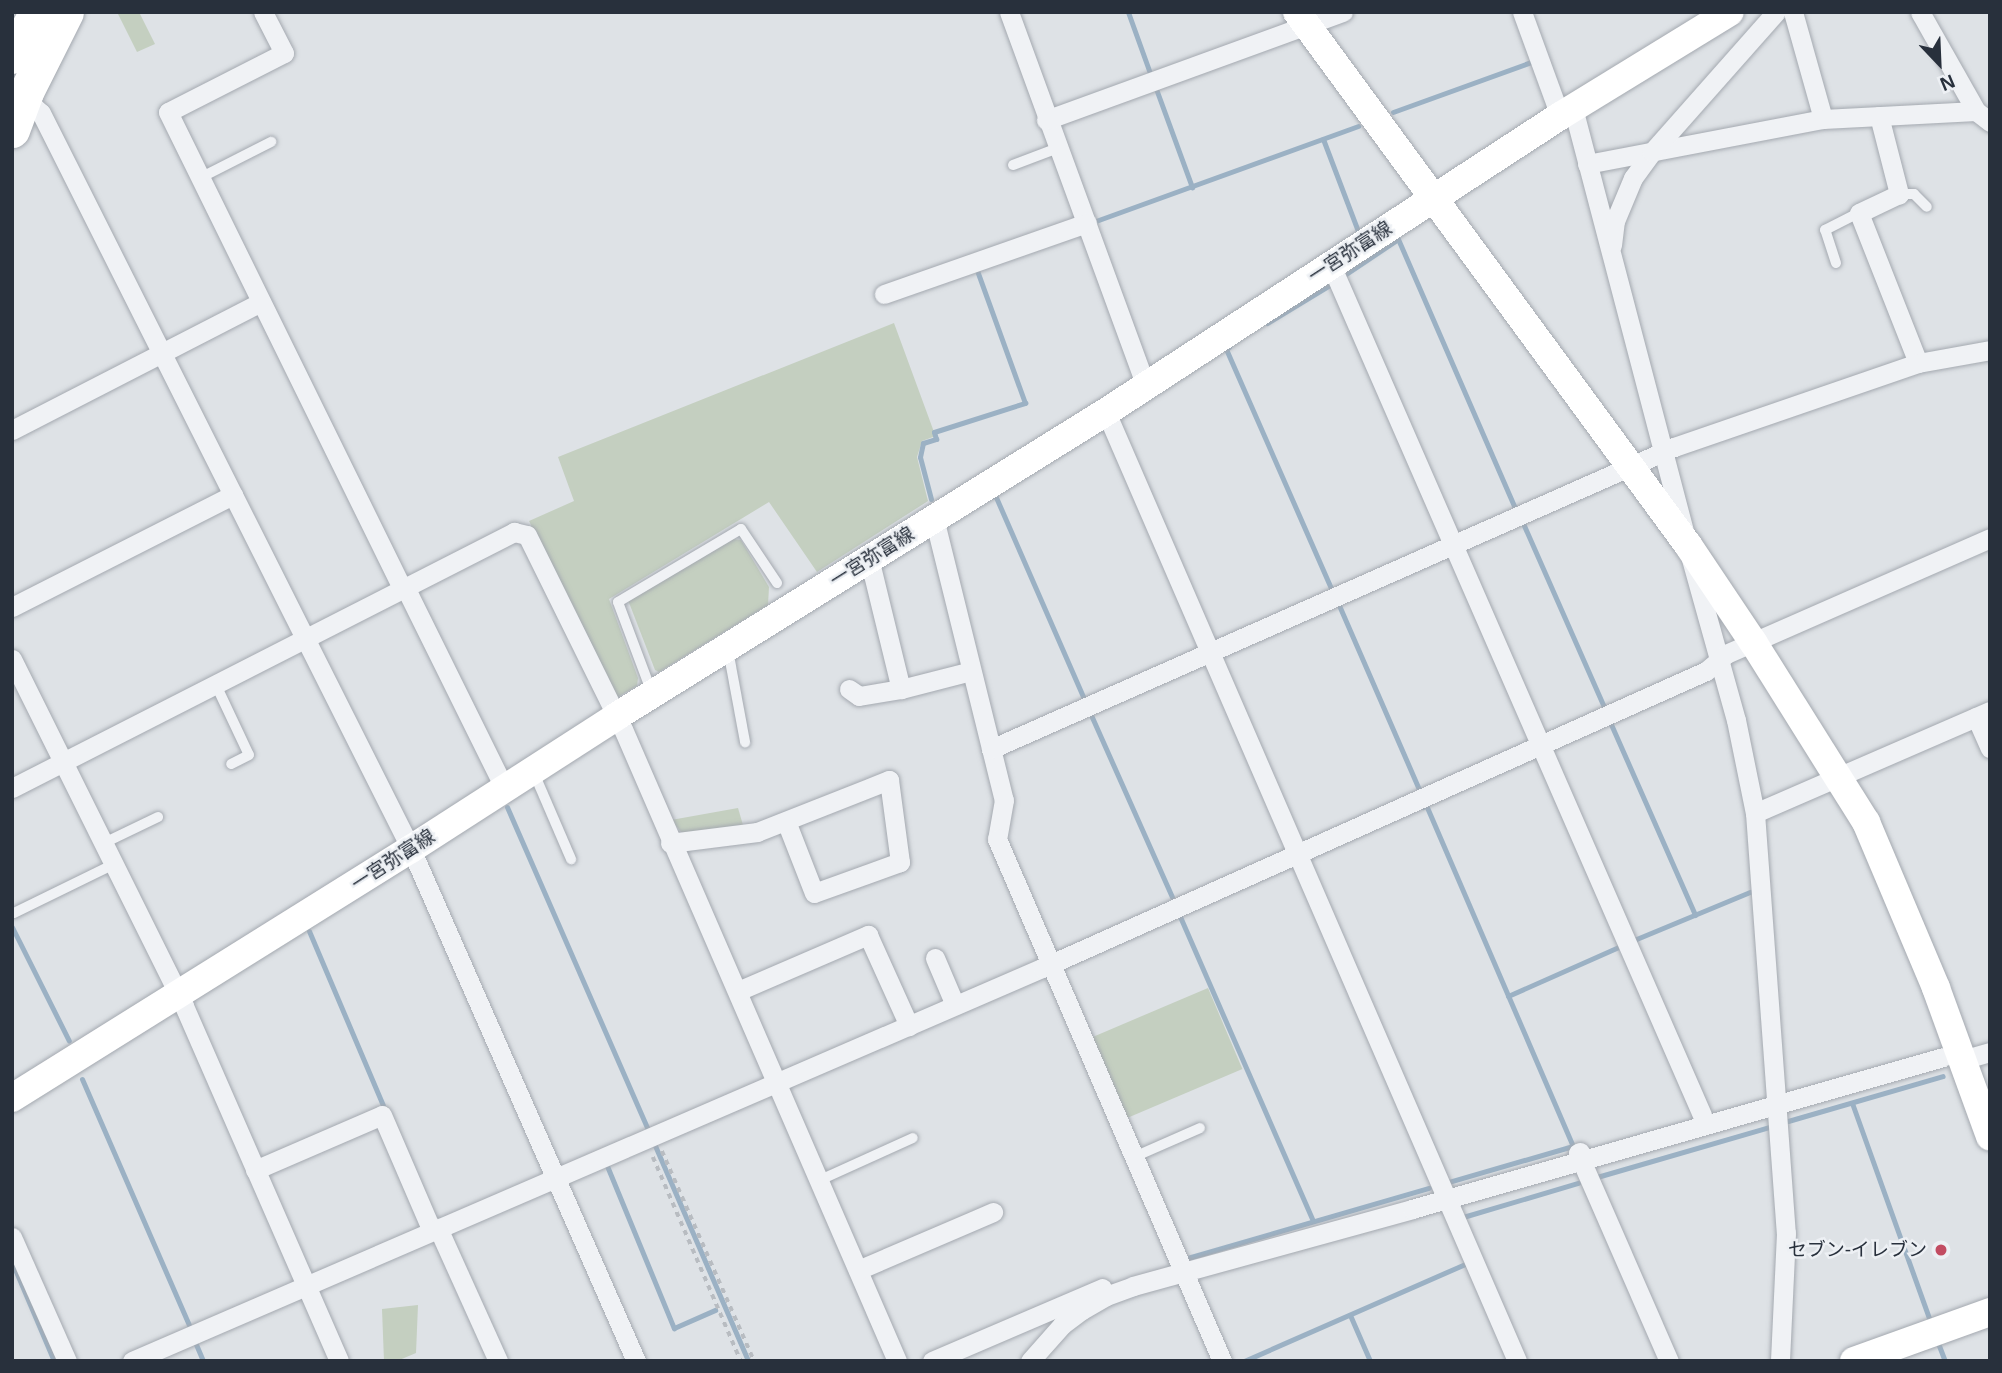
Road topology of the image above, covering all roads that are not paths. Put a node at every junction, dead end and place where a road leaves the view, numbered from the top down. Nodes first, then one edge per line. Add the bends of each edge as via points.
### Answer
1 (37, 12) edge
2 (66, 12) edge
3 (263, 12) edge
4 (1009, 12) edge
5 (1343, 12) edge
6 (1522, 12) edge
7 (1730, 12) edge
8 (1776, 12) edge
9 (1793, 12) edge
10 (1920, 12) edge
11 (1302, 19) edge
12 (12, 56) edge
13 (26, 92) junction
14 (1566, 112) junction
15 (1880, 116) junction
16 (1983, 116) edge
17 (1823, 118) junction
18 (1046, 120) junction
19 (12, 130) edge
20 (271, 142) dead end
21 (1058, 148) junction
22 (1653, 152) junction
23 (1587, 164) junction
24 (1013, 165) dead end
25 (200, 178) junction
26 (1899, 194) junction
27 (1434, 197) junction
28 (1927, 207) dead end
29 (1859, 213) junction
30 (1087, 223) junction
31 (1612, 249) junction
32 (1836, 263) dead end
33 (1331, 265) junction
34 (884, 294) dead end
35 (261, 302) junction
36 (162, 353) junction
37 (1988, 355) edge
38 (1918, 363) junction
39 (1146, 386) junction
40 (1106, 412) junction
41 (12, 430) edge
42 (1664, 453) junction
43 (1629, 468) junction
44 (233, 495) junction
45 (934, 518) junction
46 (1990, 538) edge
47 (1454, 544) junction
48 (1688, 545) junction
49 (869, 558) junction
50 (777, 583) dead end
51 (404, 589) junction
52 (12, 607) edge
53 (305, 639) junction
54 (1753, 642) junction
55 (727, 647) junction
56 (1208, 653) junction
57 (12, 659) edge
58 (1718, 662) junction
59 (971, 671) junction
60 (216, 685) junction
61 (849, 689) dead end
62 (901, 689) junction
63 (652, 694) junction
64 (1983, 714) edge
65 (617, 716) junction
66 (745, 742) dead end
67 (1541, 744) junction
68 (1990, 748) edge
69 (991, 749) junction
70 (64, 762) junction
71 (231, 764) dead end
72 (532, 769) junction
73 (1838, 777) junction
74 (504, 787) junction
75 (12, 788) edge
76 (1755, 813) junction
77 (158, 817) dead end
78 (786, 821) junction
79 (104, 844) junction
80 (670, 844) junction
81 (411, 849) junction
82 (1297, 853) junction
83 (571, 859) dead end
84 (114, 864) junction
85 (13, 913) edge
86 (935, 958) dead end
87 (1049, 962) junction
88 (738, 990) junction
89 (178, 996) junction
90 (955, 1005) junction
91 (909, 1026) junction
92 (1972, 1052) edge
93 (775, 1083) junction
94 (12, 1098) edge
95 (1777, 1100) junction
96 (1702, 1115) junction
97 (1200, 1128) dead end
98 (1990, 1136) edge
99 (913, 1138) dead end
100 (1134, 1157) junction
101 (1580, 1157) junction
102 (255, 1170) junction
103 (555, 1178) junction
104 (818, 1181) junction
105 (1445, 1195) junction
106 (993, 1212) dead end
107 (435, 1230) junction
108 (12, 1237) edge
109 (1182, 1269) junction
110 (858, 1270) junction
111 (306, 1286) junction
112 (1990, 1312) edge
113 (67, 1361) edge
114 (132, 1361) edge
115 (339, 1361) edge
116 (498, 1361) edge
117 (635, 1361) edge
118 (897, 1361) edge
119 (932, 1361) edge
120 (1030, 1361) edge
121 (1222, 1361) edge
122 (1517, 1361) edge
123 (1669, 1361) edge
124 (1780, 1361) edge
125 (1854, 1361) edge

1 - 12 highway
2 - 13 highway
3 - 25 street via 284,53 168,112
4 - 18 street
5 - 11 street
6 - 14 street
7 - 14 main road, 一宮弥富線
8 - 22 street
9 - 17 street
10 - 16 street
11 - 18 street
11 - 27 main road
13 - 19 highway
13 - 36 street via 41,113
14 - 23 street
14 - 27 main road, 一宮弥富線
15 - 16 street
15 - 17 street
15 - 26 street
17 - 22 street
18 - 21 street
20 - 25 lane
21 - 24 lane
21 - 30 street
22 - 23 street
22 - 31 street via 1633,178 1615,221
23 - 31 street
25 - 35 street
26 - 28 lane via 1914,194
26 - 29 street
27 - 33 main road, 一宮弥富線
27 - 43 main road
29 - 32 lane via 1825,229
29 - 38 street
30 - 34 street
30 - 39 street
31 - 42 street
33 - 39 main road, 一宮弥富線
33 - 47 street
35 - 36 street
35 - 51 street
36 - 41 street
36 - 44 street
37 - 38 street
38 - 42 street via 1746,419
39 - 40 main road, 一宮弥富線
40 - 45 main road, 一宮弥富線
40 - 56 street
42 - 43 street
42 - 48 street
43 - 47 street
43 - 48 main road
44 - 52 street
44 - 53 street
45 - 49 main road, 一宮弥富線
45 - 59 street
46 - 54 street
47 - 56 street
47 - 67 street
48 - 54 main road
48 - 58 street
49 - 55 main road, 一宮弥富線
49 - 62 street
50 - 63 lane via 741,529 618,602
51 - 53 street
51 - 65 street via 514,532 527,535
51 - 74 street
53 - 60 street
53 - 81 street
54 - 58 street
54 - 73 main road
55 - 63 main road, 一宮弥富線
55 - 66 lane
56 - 69 street
56 - 82 street
57 - 70 street
58 - 67 street
58 - 76 street via 1736,719
59 - 62 street
59 - 69 street
60 - 70 street
60 - 71 lane via 250,755
61 - 62 street via 859,696
63 - 65 main road, 一宮弥富線
64 - 68 street
64 - 73 street
65 - 72 main road, 一宮弥富線
65 - 80 street
67 - 82 street
67 - 96 street
69 - 87 street via 1005,808 997,839
70 - 75 street
70 - 79 street
72 - 74 main road, 一宮弥富線
72 - 83 lane
73 - 76 street
73 - 92 main road via 1866,822
74 - 81 main road, 一宮弥富線
76 - 95 street
77 - 79 lane
78 - 78 street via 814,893 900,862 889,780
78 - 80 street via 757,832
79 - 84 street
80 - 88 street
81 - 89 main road, 一宮弥富線
81 - 103 street
82 - 87 street
82 - 105 street
84 - 85 lane
84 - 89 street
86 - 90 street
87 - 90 street
87 - 100 street
88 - 91 street via 868,935
88 - 93 street
89 - 94 main road, 一宮弥富線
89 - 102 street
90 - 91 street
91 - 93 street
92 - 95 street
92 - 98 main road
93 - 103 street
93 - 104 street
95 - 96 street
95 - 101 street
95 - 124 street via 1786,1233
96 - 101 street
97 - 100 lane
99 - 104 lane
100 - 109 street
101 - 105 street
101 - 123 street
102 - 107 street via 382,1115
102 - 111 street
103 - 107 street
103 - 117 street
104 - 110 street
105 - 109 street
105 - 122 street
106 - 110 street
107 - 111 street
107 - 116 street
108 - 113 street
109 - 119 street via 1138,1275 1092,1291
109 - 120 street via 1106,1296 1062,1325
109 - 121 street
110 - 118 street
111 - 114 street
111 - 115 street
112 - 125 main road

